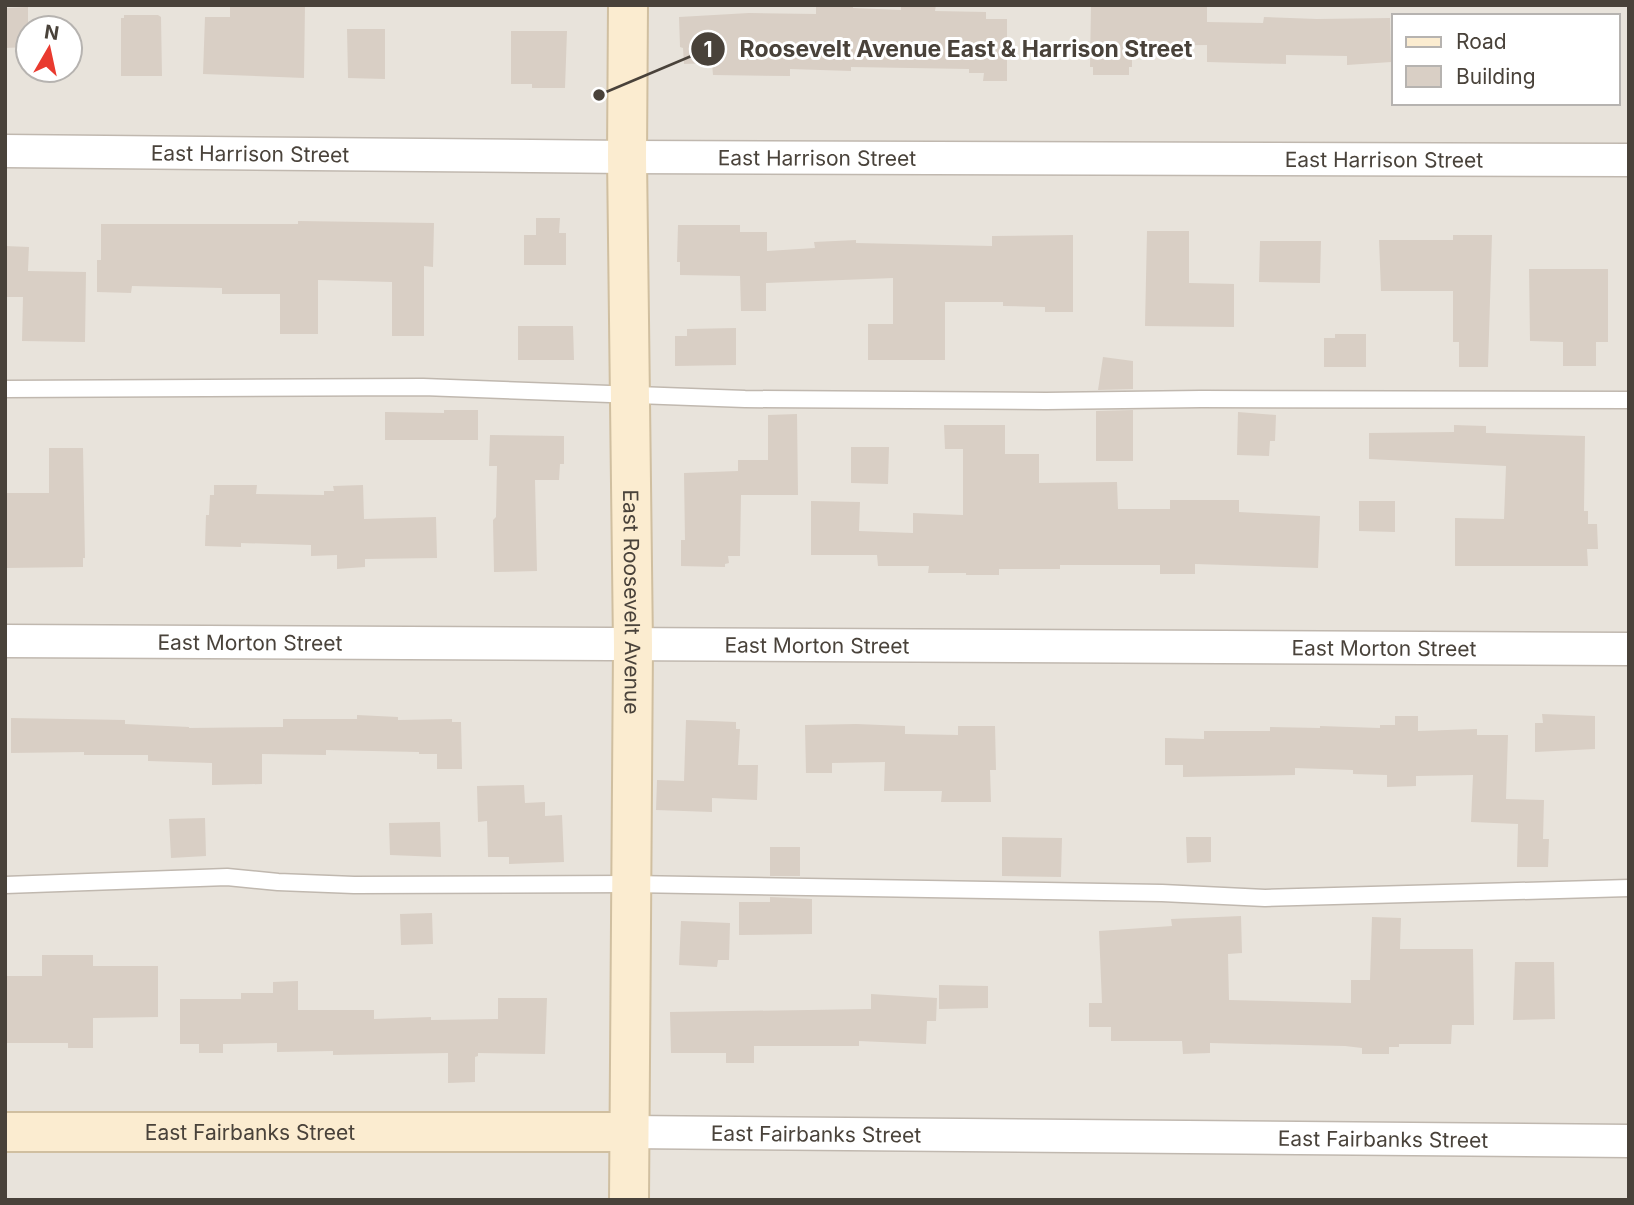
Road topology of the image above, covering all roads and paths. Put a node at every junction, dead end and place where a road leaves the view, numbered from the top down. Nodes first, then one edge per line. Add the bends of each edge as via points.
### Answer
1 (628, 5) edge
2 (5, 151) edge
3 (627, 157) junction
4 (1629, 160) edge
5 (5, 389) edge
6 (630, 396) junction
7 (1629, 400) edge
8 (5, 641) edge
9 (633, 646) junction
10 (1629, 649) edge
11 (631, 884) junction
12 (5, 885) edge
13 (1629, 888) edge
14 (5, 1132) edge
15 (629, 1132) junction
16 (1629, 1141) edge
17 (629, 1200) edge

1 - 3 street, East Roosevelt Avenue
2 - 3 street, East Harrison Street
3 - 4 street, East Harrison Street
3 - 6 street, East Roosevelt Avenue
5 - 6 lane via 423,387
6 - 7 lane
6 - 9 street, East Roosevelt Avenue
8 - 9 street, East Morton Street
9 - 10 street, East Morton Street
9 - 11 street, East Roosevelt Avenue
11 - 12 lane via 354,885 227,877
11 - 13 lane via 1265,898
11 - 15 street, East Roosevelt Avenue
14 - 15 street, East Fairbanks Street
15 - 16 street, East Fairbanks Street
15 - 17 street, East Roosevelt Avenue

